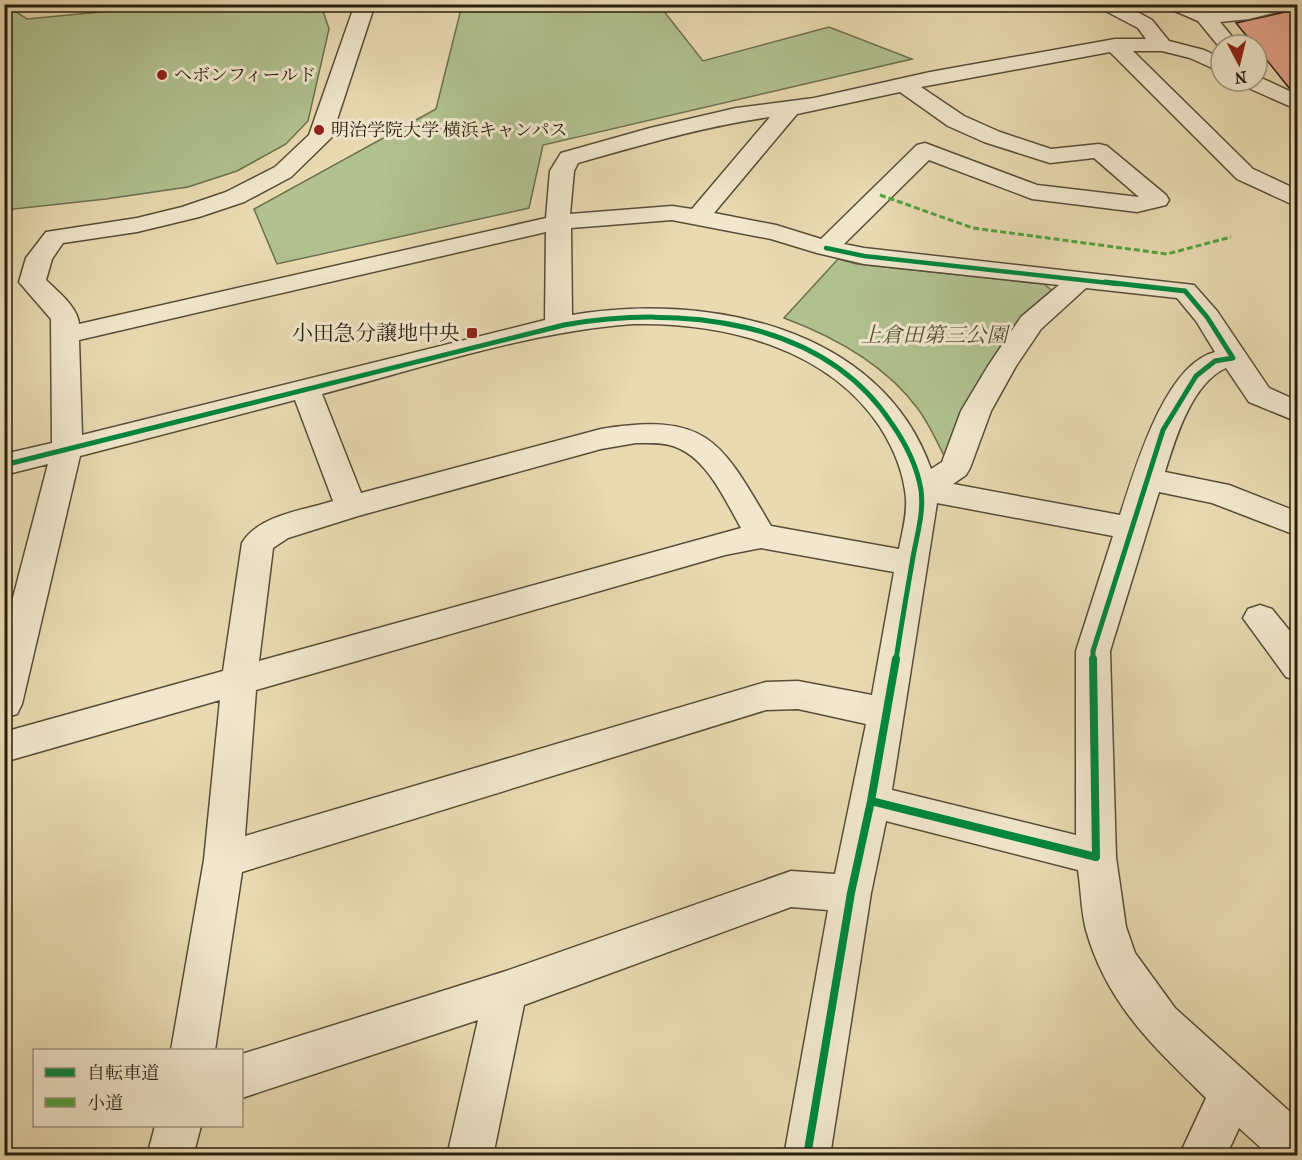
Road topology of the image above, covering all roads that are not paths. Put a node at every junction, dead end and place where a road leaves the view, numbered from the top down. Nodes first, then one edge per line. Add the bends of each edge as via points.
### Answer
1 (51, 4) edge
2 (102, 4) edge
3 (365, 4) edge
4 (1107, 4) edge
5 (1175, 4) edge
6 (1286, 4) edge
7 (1205, 17) junction
8 (1219, 33) edge
9 (1115, 45) junction
10 (1162, 45) junction
11 (1209, 60) edge
12 (903, 84) junction
13 (1269, 88) edge
14 (1298, 104) edge
15 (790, 108) junction
16 (956, 122) junction
17 (925, 150) junction
18 (1298, 200) edge
19 (698, 217) junction
20 (559, 222) junction
21 (826, 248) junction
22 (1079, 281) junction
23 (559, 326) junction
24 (66, 335) junction
25 (1233, 358) junction
26 (305, 388) junction
27 (1298, 413) edge
28 (67, 448) junction
29 (4, 465) edge
30 (1147, 479) junction
31 (922, 489) junction
32 (351, 507) junction
33 (1298, 525) edge
34 (1131, 528) junction
35 (760, 536) junction
36 (911, 563) junction
37 (1260, 618) dead end
38 (1298, 667) edge
39 (239, 682) junction
40 (4, 704) edge
41 (886, 713) junction
42 (4, 747) edge
43 (871, 801) junction
44 (1096, 857) junction
45 (224, 860) junction
46 (851, 893) junction
47 (506, 990) junction
48 (194, 1049) edge
49 (243, 1076) edge
50 (1232, 1092) junction
51 (177, 1127) edge
52 (1298, 1150) edge
53 (170, 1155) edge
54 (470, 1155) edge
55 (807, 1155) edge
56 (1202, 1155) edge

1 - 2 street
3 - 24 street via 320,138 283,172 235,197 190,212 137,225 55,237 39,258 32,282 65,319
4 - 10 street via 1145,24
5 - 7 street
6 - 7 street via 1249,13
7 - 8 street
9 - 10 street
9 - 12 street
9 - 18 street via 1245,174
10 - 11 street
12 - 15 street
12 - 16 street
13 - 14 street
15 - 19 street
15 - 20 street via 736,115 568,158 562,171
16 - 17 street
16 - 17 street via 1050,156 1099,151 1157,200 1137,205 1032,192
17 - 21 street
19 - 20 street via 672,213
19 - 21 street
20 - 23 street
20 - 24 street
21 - 22 street via 864,256
22 - 25 street via 1185,291
22 - 31 street via 1031,323 1002,366 976,411 955,468
23 - 26 street
23 - 31 street via 614,317 669,316 724,323 801,347 830,361 875,399 892,419 909,451
24 - 28 street
25 - 27 street via 1259,395
25 - 30 street via 1215,362 1196,376 1163,430
26 - 28 street
26 - 32 street
28 - 29 street
28 - 40 street
30 - 33 street via 1218,493
30 - 34 street
31 - 34 street
31 - 36 street
32 - 35 street via 601,440 655,432 681,436 718,463
32 - 39 street via 277,530 258,543
34 - 44 street via 1093,651
35 - 36 street
35 - 39 street
36 - 41 street
37 - 38 street
39 - 42 street
39 - 45 street
41 - 43 street
41 - 45 street via 798,695 766,696
43 - 44 street
43 - 46 street
44 - 50 street via 1106,927 1118,963 1160,1023
45 - 48 street
46 - 47 street via 791,889
46 - 55 street
47 - 49 street
47 - 54 street
50 - 52 street
50 - 56 street
51 - 53 street

